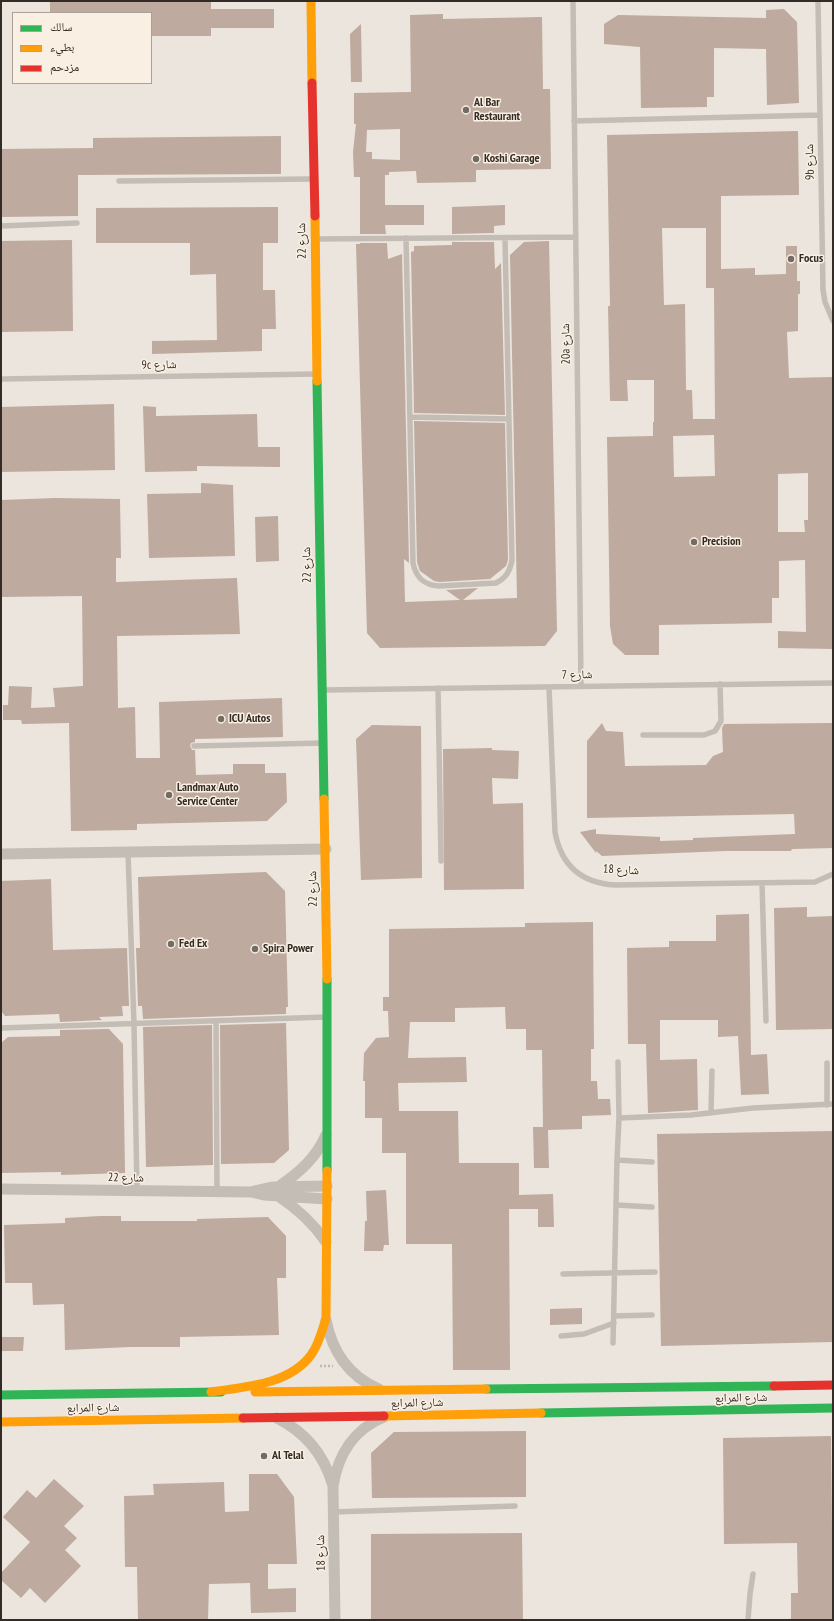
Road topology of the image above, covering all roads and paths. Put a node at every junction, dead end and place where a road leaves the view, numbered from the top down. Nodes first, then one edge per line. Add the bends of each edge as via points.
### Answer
1 (311, 1) edge
2 (573, 1) edge
3 (818, 1) edge
4 (820, 115) junction
5 (574, 121) junction
6 (314, 179) junction
7 (119, 181) dead end
8 (77, 224) dead end
9 (1, 226) edge
10 (576, 237) junction
11 (406, 238) junction
12 (505, 238) junction
13 (316, 239) junction
14 (833, 321) edge
15 (318, 374) junction
16 (1, 379) edge
17 (410, 417) junction
18 (509, 419) junction
19 (833, 683) edge
20 (720, 684) junction
21 (581, 686) junction
22 (549, 687) junction
23 (438, 688) junction
24 (322, 690) junction
25 (643, 735) dead end
26 (323, 743) junction
27 (194, 746) dead end
28 (326, 849) junction
29 (128, 852) junction
30 (1, 854) edge
31 (441, 861) dead end
32 (833, 874) edge
33 (762, 882) junction
34 (328, 1017) junction
35 (216, 1021) junction
36 (766, 1021) dead end
37 (134, 1024) junction
38 (1, 1028) edge
39 (618, 1062) dead end
40 (827, 1063) dead end
41 (712, 1071) dead end
42 (830, 1105) edge
43 (711, 1113) junction
44 (619, 1118) junction
45 (328, 1129) junction
46 (616, 1160) junction
47 (652, 1162) dead end
48 (327, 1186) junction
49 (1, 1189) edge
50 (137, 1191) junction
51 (217, 1191) junction
52 (278, 1191) junction
53 (327, 1199) junction
54 (616, 1205) junction
55 (652, 1207) dead end
56 (326, 1242) junction
57 (614, 1272) junction
58 (655, 1272) dead end
59 (563, 1274) dead end
60 (614, 1316) junction
61 (652, 1316) dead end
62 (326, 1318) junction
63 (614, 1323) junction
64 (561, 1336) dead end
65 (613, 1343) dead end
66 (307, 1360) junction
67 (344, 1363) junction
68 (833, 1385) edge
69 (387, 1391) junction
70 (212, 1392) junction
71 (1, 1395) edge
72 (833, 1408) edge
73 (390, 1415) junction
74 (276, 1417) junction
75 (1, 1422) edge
76 (333, 1486) junction
77 (515, 1506) dead end
78 (333, 1512) junction
79 (754, 1574) dead end
80 (335, 1620) edge
81 (748, 1620) edge

1 - 6 main road, شارع 22
2 - 5 lane, 20a شارع
3 - 4 lane, 9b شارع
4 - 5 lane
4 - 14 lane, 9b شارع via 823,290 828,313
5 - 10 lane, 20a شارع
6 - 7 lane
6 - 13 main road, شارع 22
8 - 9 lane
10 - 12 lane
10 - 21 lane, 20a شارع
11 - 12 lane
11 - 13 lane
11 - 17 lane
12 - 18 lane
13 - 15 main road, شارع 22
15 - 16 lane, 9c شارع
15 - 24 main road, شارع 22
17 - 18 lane
17 - 18 lane via 413,563 418,577 424,582 439,586 496,583 502,580 511,568
19 - 20 lane, شارع 7
20 - 21 lane, شارع 7
20 - 25 lane via 721,721 715,731 704,735
21 - 22 lane, شارع 7
22 - 23 lane, شارع 7
22 - 33 lane, شارع 18 via 555,832 561,853 575,870 584,877 604,884
23 - 24 lane, شارع 7
23 - 31 lane
24 - 26 main road, شارع 22
26 - 27 lane
26 - 28 main road, شارع 22
28 - 29 street
28 - 34 main road, شارع 22
29 - 30 street
29 - 37 lane
32 - 33 lane, شارع 18 via 815,882
33 - 36 lane
34 - 35 lane
34 - 45 main road, شارع 22
35 - 37 lane
35 - 51 lane
37 - 38 lane
37 - 50 lane
39 - 44 lane
40 - 42 lane
41 - 43 lane
42 - 43 lane via 753,1108
43 - 44 lane
44 - 46 lane
45 - 48 main road, شارع 22
45 - 52 street, شارع 22 via 309,1162
46 - 47 lane
46 - 54 lane
48 - 52 street, شارع 22
48 - 53 main road, شارع 22
49 - 50 street, شارع 22
50 - 51 street, شارع 22
51 - 52 street, شارع 22
52 - 53 street, شارع 22
52 - 56 street, شارع 22 via 310,1221
53 - 56 main road, شارع 22
54 - 55 lane
54 - 57 lane
56 - 62 main road, شارع 22
57 - 58 lane
57 - 59 lane
57 - 60 lane
60 - 61 lane
60 - 63 lane
62 - 66 main road, شارع 22 via 320,1341
62 - 67 street, شارع 22 via 334,1346
63 - 64 lane via 584,1334
63 - 65 lane
66 - 67 path via 315,1366 337,1367
66 - 70 main road, شارع 22 via 294,1372 278,1380
67 - 69 street, شارع 22 via 359,1378
68 - 69 main road, شارع المرابع
69 - 70 main road, شارع المرابع
70 - 71 main road, شارع المرابع
72 - 73 main road, شارع المرابع
73 - 74 main road, شارع المرابع
73 - 76 street, شارع 18 via 365,1427 346,1447 337,1466
74 - 75 main road, شارع المرابع
74 - 76 street, شارع 18 via 298,1430 315,1448 328,1470
76 - 78 street, شارع 18
77 - 78 lane
78 - 80 street, شارع 18
79 - 81 lane

